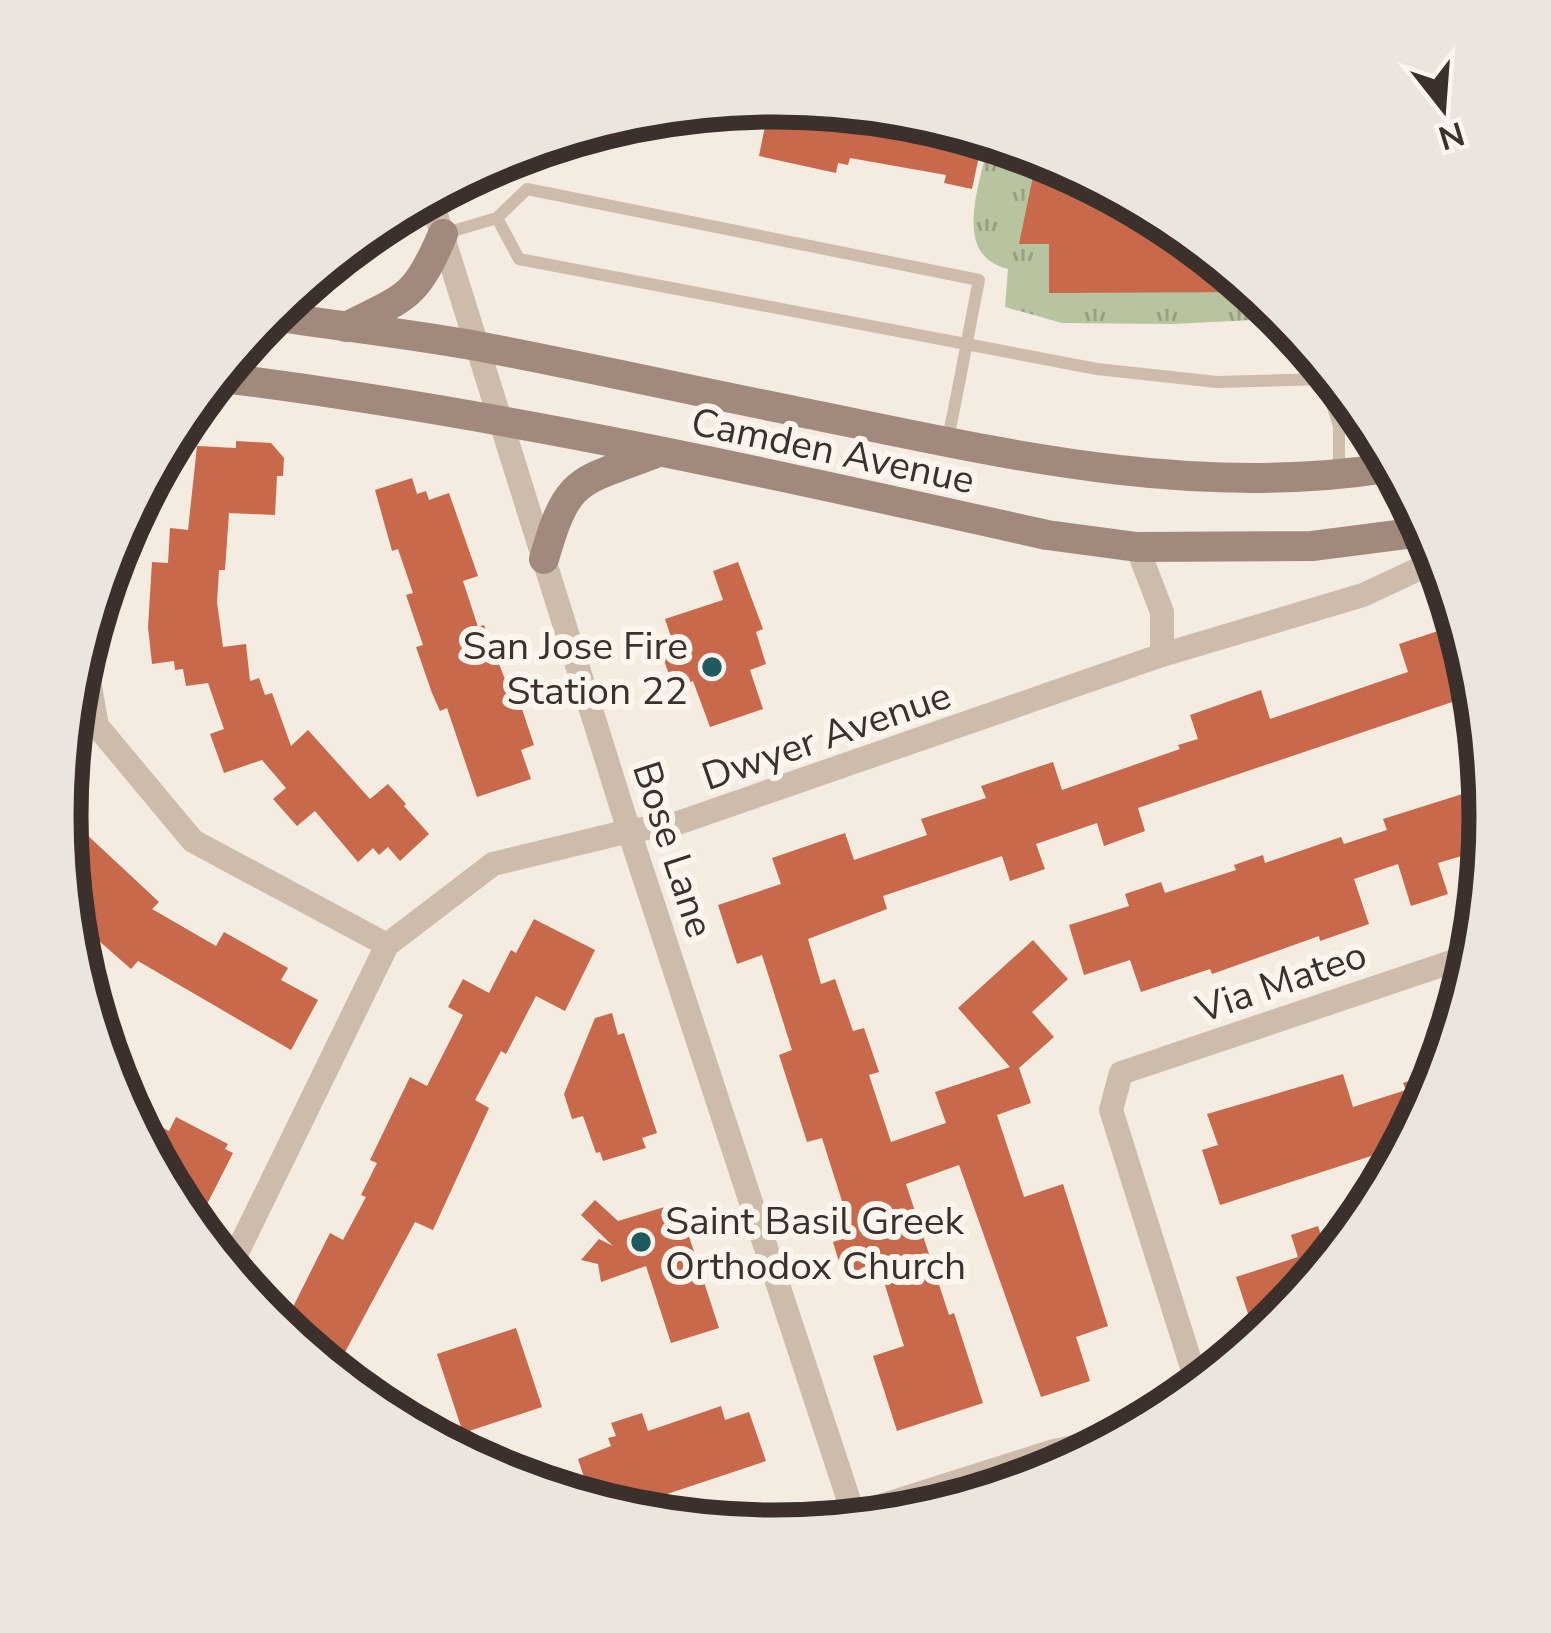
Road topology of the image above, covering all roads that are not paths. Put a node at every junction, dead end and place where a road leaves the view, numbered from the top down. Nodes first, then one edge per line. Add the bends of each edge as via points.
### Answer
1 (435, 211) edge
2 (497, 218) junction
3 (442, 234) junction
4 (290, 319) edge
5 (346, 327) junction
6 (966, 344) junction
7 (480, 347) junction
8 (1314, 379) edge
9 (236, 380) edge
10 (1331, 401) edge
11 (501, 422) junction
12 (947, 443) junction
13 (656, 453) junction
14 (1377, 470) edge
15 (1339, 476) junction
16 (1409, 534) edge
17 (1137, 548) junction
18 (544, 559) junction
19 (1423, 567) edge
20 (1162, 655) junction
21 (92, 696) edge
22 (629, 831) junction
23 (387, 945) junction
24 (1455, 961) edge
25 (237, 1254) edge
26 (1193, 1371) edge
27 (1058, 1450) edge
28 (908, 1498) edge
29 (851, 1507) edge

1 - 3 street, Bose Lane
2 - 3 lane
2 - 6 lane via 519,259
2 - 6 lane via 527,189 979,280
3 - 5 main road via 420,284
3 - 7 street, Bose Lane
4 - 5 main road, Camden Avenue
5 - 7 main road, Camden Avenue
6 - 8 lane via 1217,382
6 - 12 lane
7 - 11 street, Bose Lane
7 - 12 main road, Camden Avenue
9 - 11 main road, Camden Avenue
10 - 15 lane
11 - 13 main road, Camden Avenue
11 - 18 street, Bose Lane
12 - 15 main road, Camden Avenue via 1144,474 1228,481
13 - 17 main road, Camden Avenue
13 - 18 main road via 571,491
14 - 15 main road, Camden Avenue
16 - 17 main road, Camden Avenue via 1312,546
17 - 20 street via 1162,612
18 - 22 street, Bose Lane
19 - 20 street, Dwyer Avenue via 1363,595
20 - 22 street, Dwyer Avenue via 675,824
21 - 23 street via 97,726 193,841
22 - 23 street, Dwyer Avenue via 493,864
22 - 29 street, Bose Lane
23 - 25 street, Dwyer Avenue
24 - 26 street, Via Mateo via 1121,1073 1111,1110
27 - 28 street

